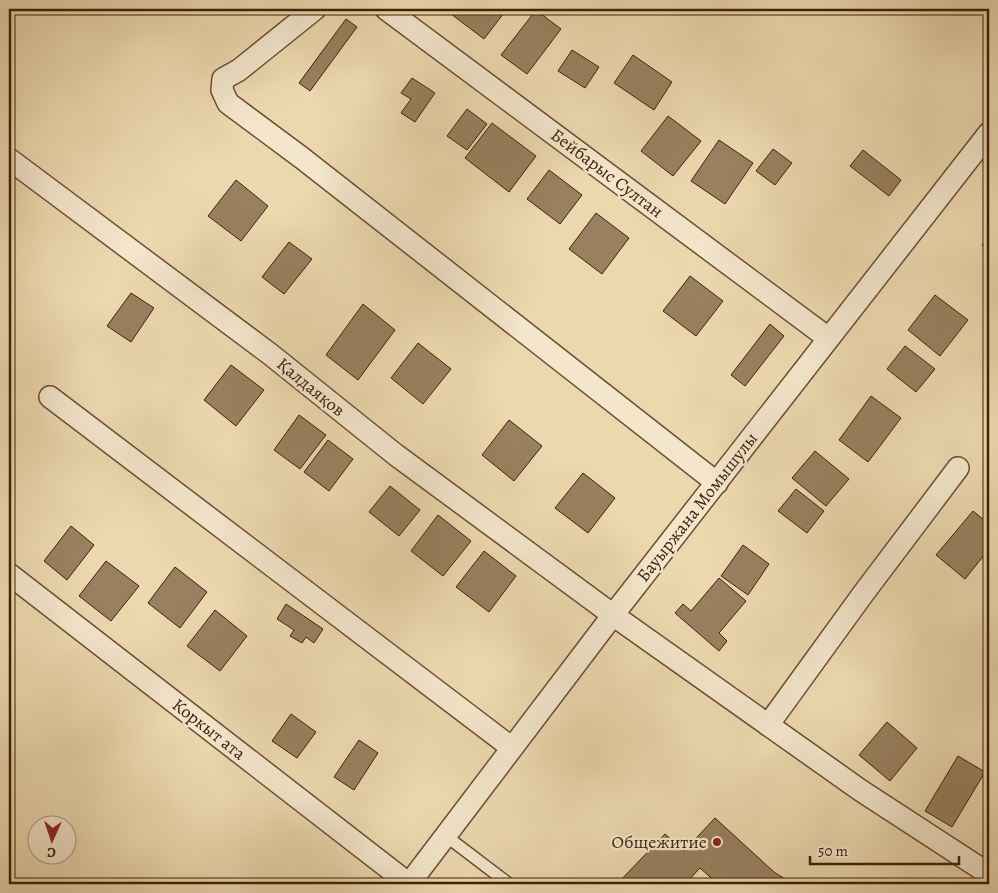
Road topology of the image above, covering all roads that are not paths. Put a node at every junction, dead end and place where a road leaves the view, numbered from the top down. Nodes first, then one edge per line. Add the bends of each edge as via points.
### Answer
1 (315, 9) edge
2 (386, 9) edge
3 (989, 133) edge
4 (9, 159) edge
5 (828, 338) junction
6 (50, 397) dead end
7 (958, 468) dead end
8 (717, 483) junction
9 (9, 574) edge
10 (613, 615) junction
11 (768, 725) junction
12 (512, 748) junction
13 (446, 836) junction
14 (989, 874) edge
15 (409, 884) edge
16 (509, 884) edge

1 - 8 street via 239,70 223,79 222,90 228,102
2 - 5 street, Бейбарыс Султан
3 - 5 street, Бауыржана Момышулы
4 - 10 street, Қалдаяқов via 270,354 396,455
5 - 8 street, Бауыржана Момышулы
6 - 12 street
7 - 11 street
8 - 10 street, Бауыржана Момышулы
9 - 15 street, Коркыт ата
10 - 11 street, Қалдаяқов
10 - 12 street, Бауыржана Момышулы
11 - 14 street, Қалдаяқов
12 - 13 street, Бауыржана Момышулы
13 - 15 street, Бауыржана Момышулы
13 - 16 lane

